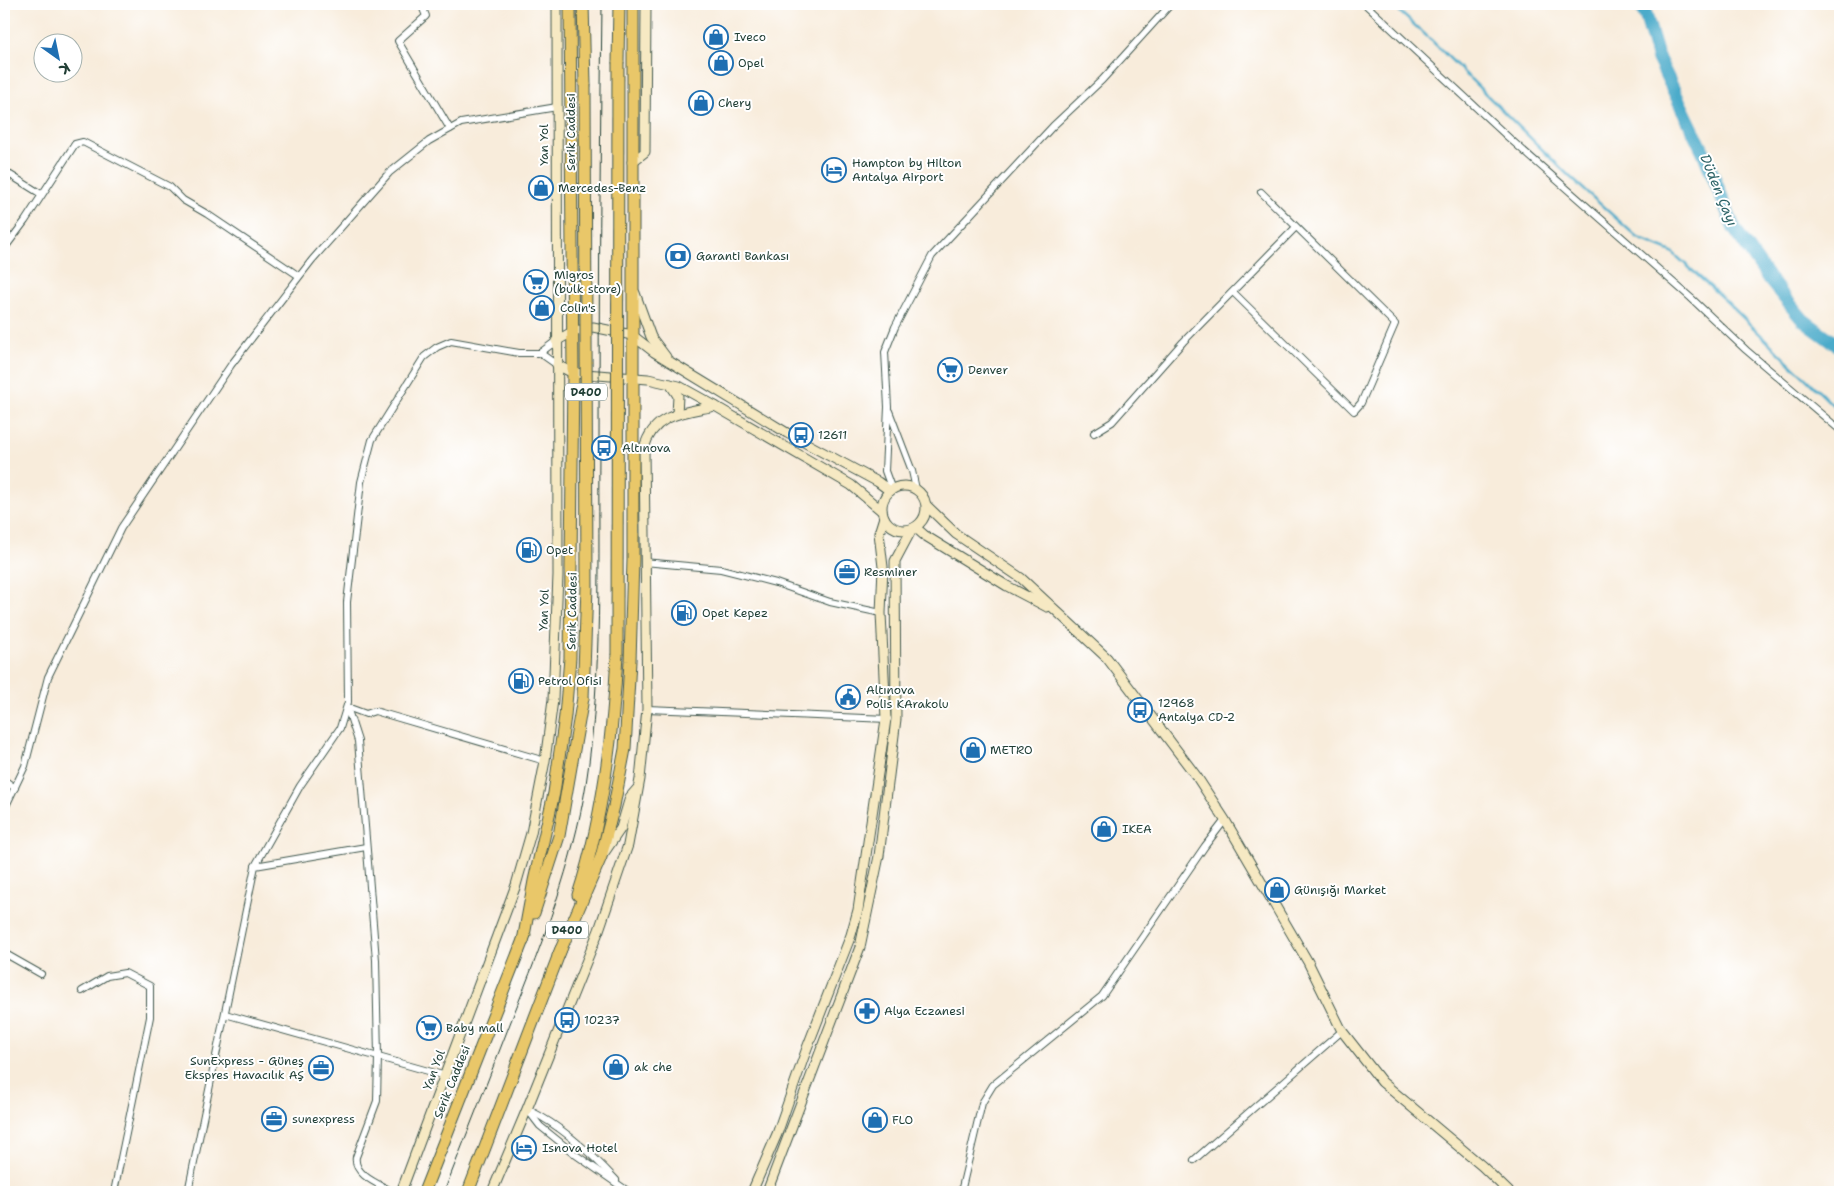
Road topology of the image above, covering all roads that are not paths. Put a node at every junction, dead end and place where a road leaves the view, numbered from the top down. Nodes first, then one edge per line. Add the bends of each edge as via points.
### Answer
1 (421, 4) edge
2 (556, 4) edge
3 (570, 4) edge
4 (583, 4) edge
5 (619, 4) edge
6 (633, 4) edge
7 (646, 4) edge
8 (1171, 4) edge
9 (1365, 4) edge
10 (570, 28) junction
11 (557, 49) junction
12 (557, 107) junction
13 (450, 130) junction
14 (570, 137) junction
15 (632, 162) junction
16 (4, 171) edge
17 (1261, 192) dead end
18 (41, 194) junction
19 (1296, 227) junction
20 (4, 248) edge
21 (300, 276) junction
22 (632, 283) junction
23 (1233, 292) junction
24 (572, 332) junction
25 (632, 335) junction
26 (556, 341) junction
27 (540, 353) junction
28 (669, 361) junction
29 (557, 365) junction
30 (573, 373) junction
31 (632, 378) junction
32 (670, 384) junction
33 (715, 406) junction
34 (888, 407) junction
35 (677, 414) junction
36 (1840, 430) edge
37 (1094, 433) dead end
38 (916, 489) junction
39 (891, 490) junction
40 (927, 506) junction
41 (883, 514) junction
42 (914, 529) junction
43 (633, 533) junction
44 (644, 562) junction
45 (1056, 612) junction
46 (881, 613) junction
47 (347, 707) junction
48 (647, 709) junction
49 (886, 719) junction
50 (896, 719) junction
51 (545, 760) junction
52 (4, 780) edge
53 (15, 788) junction
54 (638, 788) junction
55 (4, 810) edge
56 (1225, 820) junction
57 (366, 848) junction
58 (602, 857) junction
59 (255, 866) junction
60 (523, 941) junction
61 (4, 953) edge
62 (558, 956) junction
63 (41, 974) dead end
64 (82, 991) dead end
65 (225, 1014) junction
66 (1342, 1032) junction
67 (378, 1056) junction
68 (446, 1076) junction
69 (527, 1109) junction
70 (1194, 1160) dead end
71 (627, 1191) edge
72 (114, 1192) edge
73 (188, 1192) edge
74 (392, 1192) edge
75 (401, 1192) edge
76 (424, 1192) edge
77 (468, 1192) edge
78 (492, 1192) edge
79 (752, 1192) edge
80 (767, 1192) edge
81 (961, 1192) edge
82 (1509, 1192) edge

1 - 13 street via 426,16 398,41
2 - 11 street, Yan Yol
3 - 10 highway
4 - 60 highway, Serik Caddesi / D400, bridge via 587,587 583,698 559,836
5 - 62 highway, D400, bridge via 617,655 614,713 597,823 583,880
6 - 15 highway
7 - 15 street via 645,152
8 - 34 street via 932,256 885,352
9 - 36 street via 1509,138
10 - 11 street
10 - 14 highway
11 - 12 street, Yan Yol
12 - 13 street via 461,123
12 - 14 street
12 - 26 street, Yan Yol
13 - 21 street via 429,141 389,173
14 - 24 highway
15 - 22 highway
16 - 18 street
17 - 19 street
18 - 20 street
18 - 21 street via 75,144 83,142 170,187 183,200
19 - 23 street
19 - 23 street via 1395,324 1361,403 1354,411
21 - 53 street via 231,365 121,528 48,678 25,766
22 - 25 highway
22 - 28 street via 651,337
23 - 37 street via 1183,342 1112,422
24 - 25 street via 593,327
24 - 26 street
24 - 30 highway
25 - 28 street
25 - 31 highway
26 - 27 street
26 - 29 street, Yan Yol
27 - 29 street
27 - 47 street via 520,353 451,341 437,347 424,357 372,440 361,482 347,602 350,685
28 - 39 street via 787,433
29 - 30 street
29 - 51 street, Yan Yol via 557,584 553,700
30 - 31 street
30 - 60 highway via 570,658 565,716 554,793
31 - 32 street
31 - 43 highway
32 - 33 street
32 - 35 street via 678,396
33 - 35 street
33 - 41 street via 851,486
34 - 38 street
34 - 39 street via 885,470
35 - 44 street via 656,424 648,434 644,448
38 - 39 street via 904,486
38 - 40 street
39 - 41 street via 884,500
40 - 42 street via 922,522
40 - 45 street via 956,534 1021,578
41 - 42 street via 898,530
41 - 46 street via 879,533 883,567
42 - 45 street
42 - 50 street via 895,561
43 - 44 street
43 - 58 highway via 625,749
44 - 46 street via 721,569 776,583 830,602
44 - 48 street
45 - 56 street via 1107,658 1198,777
46 - 49 street
47 - 51 street via 366,714 375,711
47 - 57 street via 358,741
47 - 59 street via 340,728 300,786
48 - 49 street
48 - 54 street
49 - 50 street
49 - 79 street via 858,910 851,935
50 - 80 street via 879,856 860,947
51 - 68 street, Yan Yol via 531,832 516,885
52 - 53 street
53 - 55 street
54 - 58 street via 630,797 620,828
54 - 69 street via 628,845 601,923
56 - 66 street via 1308,962
56 - 81 street via 1102,996 993,1084 982,1103
57 - 59 street
57 - 67 street via 376,960
58 - 62 highway
59 - 65 street
60 - 76 highway, Serik Caddesi / D400
61 - 63 street
62 - 77 highway, D400
64 - 72 street via 107,976 125,973 150,986 150,1017
65 - 67 street
65 - 73 street
66 - 70 street
66 - 82 street via 1382,1082
67 - 68 street
67 - 74 street via 377,1101 355,1163 359,1171
68 - 75 street, Yan Yol
69 - 71 street via 540,1126
69 - 78 street

